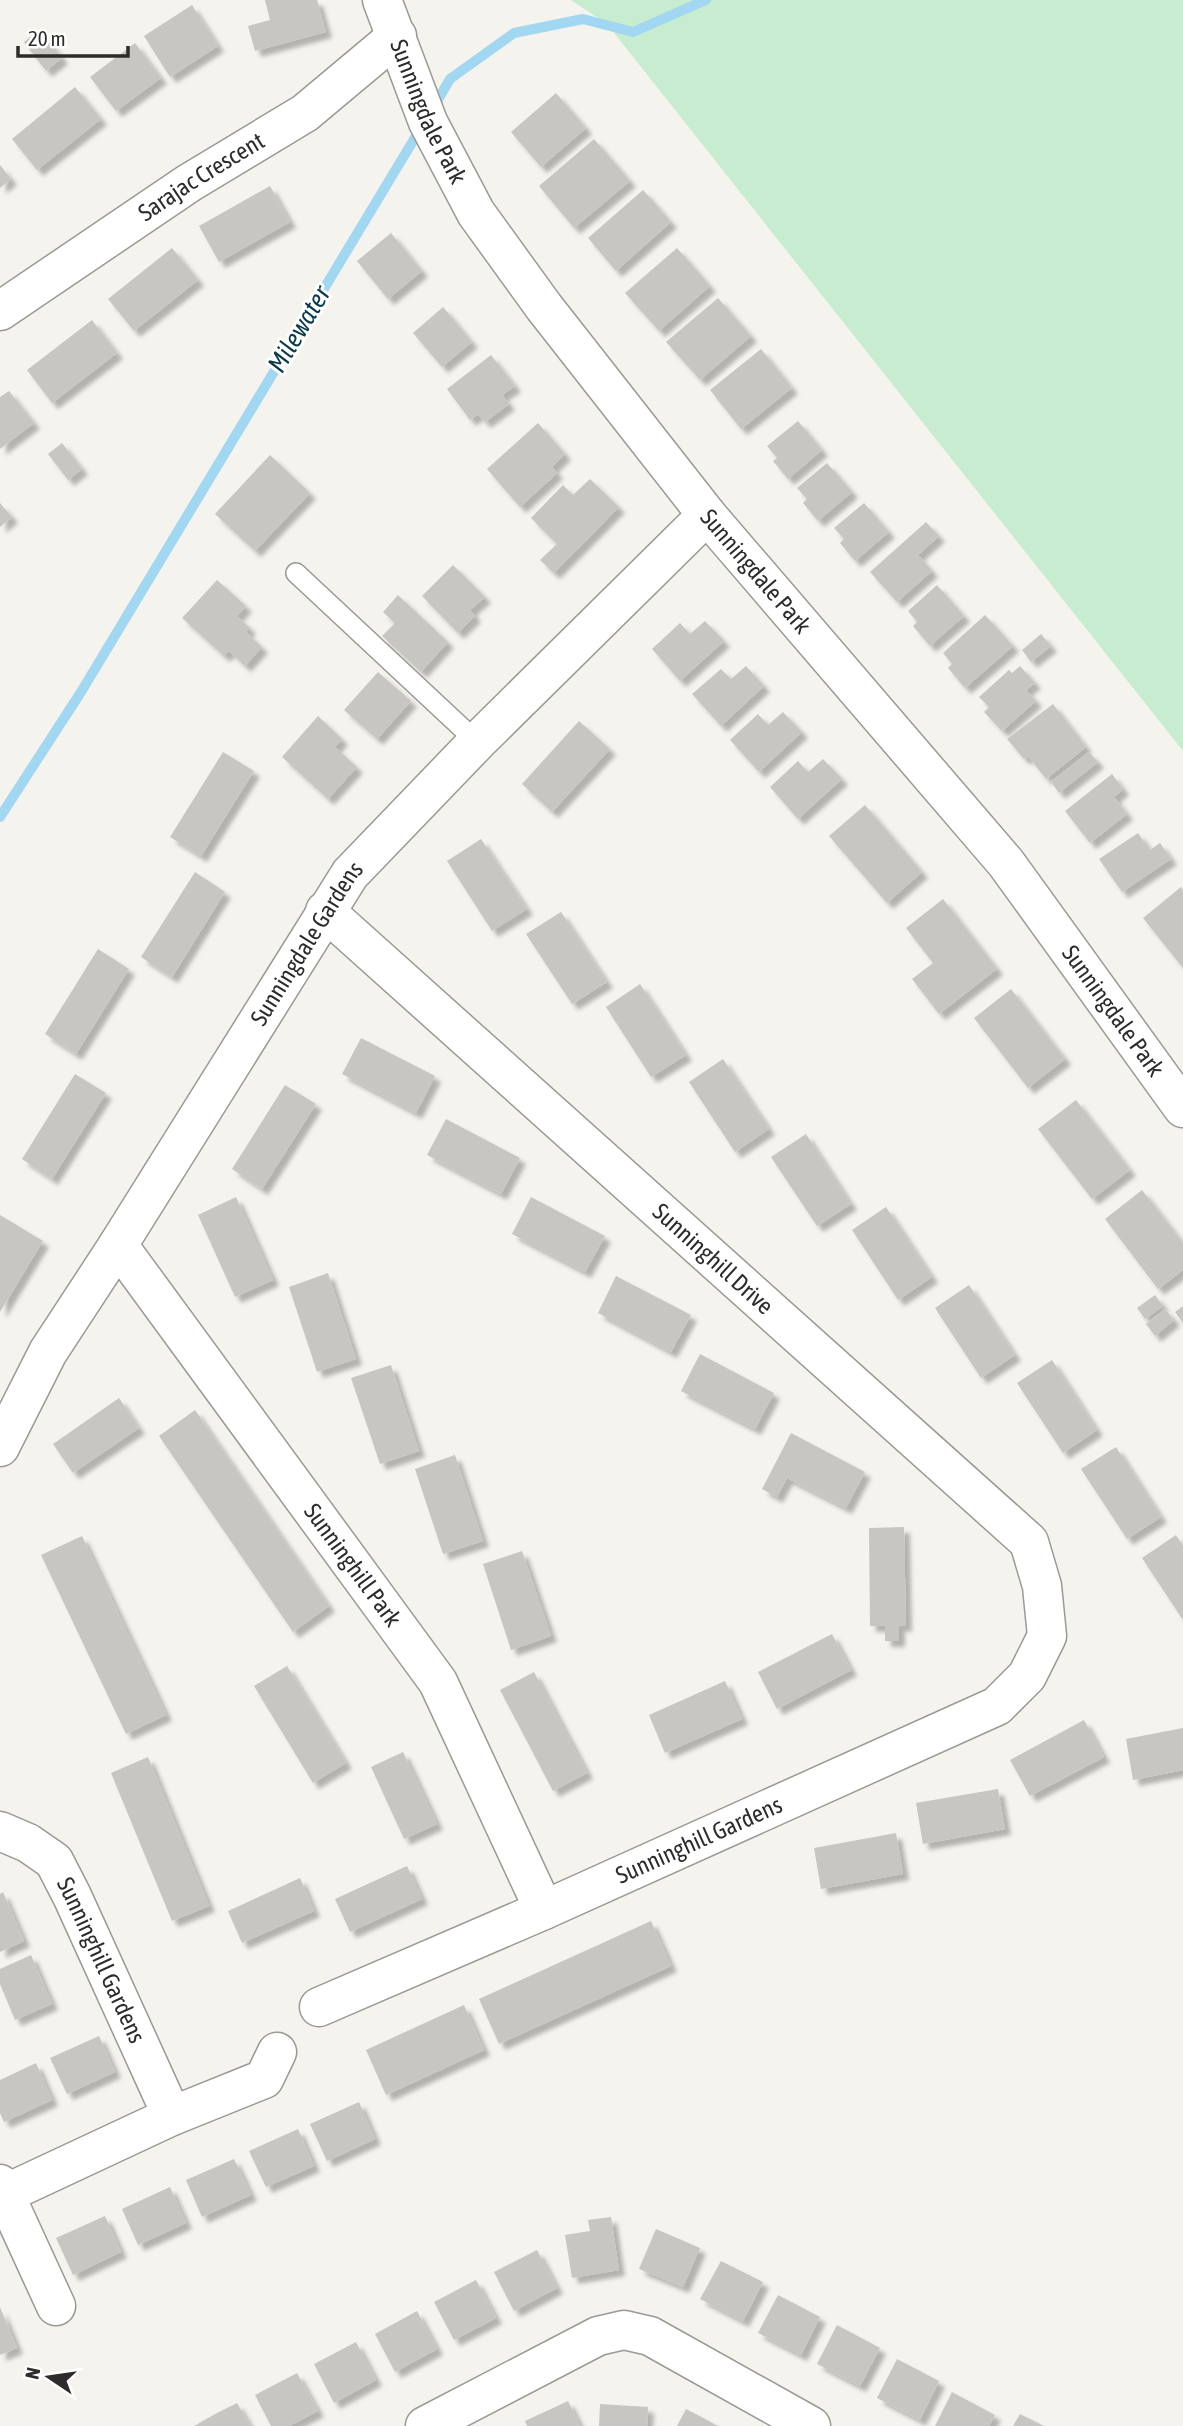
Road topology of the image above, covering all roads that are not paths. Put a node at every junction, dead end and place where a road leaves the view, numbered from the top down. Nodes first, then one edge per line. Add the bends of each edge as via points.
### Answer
1 (382, 0) edge
2 (397, 36) junction
3 (0, 311) edge
4 (707, 514) junction
5 (296, 573) dead end
6 (477, 742) junction
7 (325, 911) junction
8 (1183, 1108) edge
9 (118, 1245) junction
10 (0, 1447) edge
11 (1047, 1636) joint
12 (0, 1831) edge
13 (544, 1910) junction
14 (318, 2007) dead end
15 (277, 2052) dead end
16 (172, 2116) junction
17 (2, 2189) edge
18 (56, 2306) dead end
19 (425, 2426) edge
20 (811, 2426) edge

1 - 2 street, Sunningdale Park
2 - 3 street, Sarajac Crescent via 305,113 189,183
2 - 4 street, Sunningdale Park via 423,106 475,213
4 - 6 street, Sunningdale Gardens
4 - 8 street, Sunningdale Park via 1006,863
5 - 6 lane
6 - 7 street, Sunningdale Gardens via 350,874
7 - 9 street, Sunningdale Gardens
7 - 11 street, Sunninghill Drive via 1029,1542 1042,1586
9 - 10 street, Sunningdale Gardens via 48,1352
9 - 13 street, Sunninghill Park via 438,1682
11 - 13 street, Sunninghill Gardens via 1027,1676 997,1706
12 - 16 street, Sunninghill Gardens via 54,1861
13 - 14 street, Sunninghill Gardens
15 - 16 street via 264,2079
16 - 17 street
17 - 18 street
19 - 20 street via 598,2336 624,2330 650,2336

